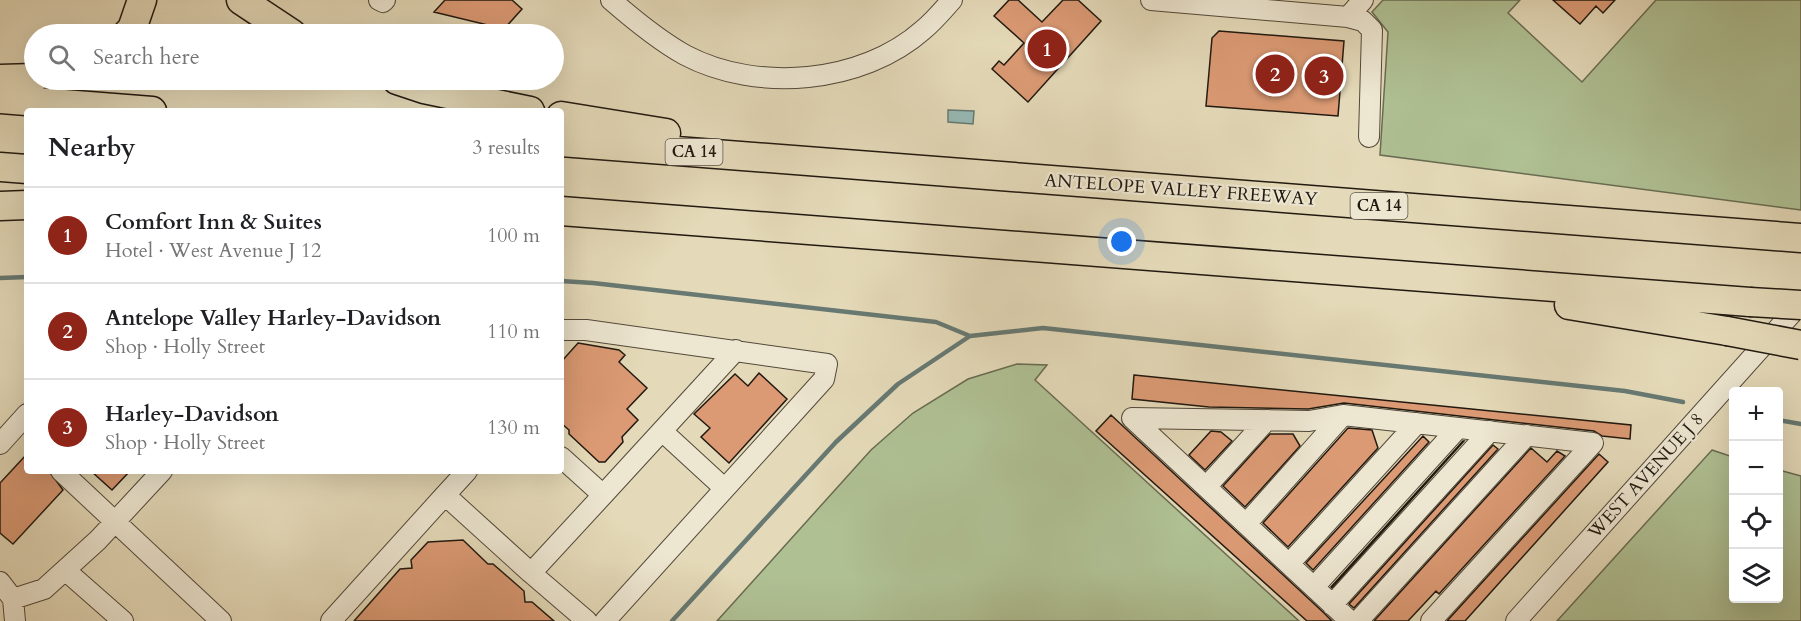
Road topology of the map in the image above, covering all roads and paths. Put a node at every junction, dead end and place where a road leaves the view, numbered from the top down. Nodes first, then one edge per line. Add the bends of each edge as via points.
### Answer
1 (142, 0) edge
2 (241, 0) edge
3 (379, 0) edge
4 (385, 0) edge
5 (611, 0) edge
6 (952, 0) edge
7 (1150, 0) edge
8 (1363, 0) edge
9 (1348, 17) junction
10 (134, 24) edge
11 (277, 24) edge
12 (24, 78) edge
13 (0, 79) edge
14 (429, 90) edge
15 (0, 99) edge
16 (114, 108) edge
17 (516, 108) edge
18 (564, 117) edge
19 (1370, 136) dead end
20 (564, 142) edge
21 (827, 162) junction
22 (0, 167) edge
23 (24, 169) edge
24 (24, 205) edge
25 (0, 206) edge
26 (564, 211) edge
27 (1801, 238) edge
28 (1483, 282) junction
29 (1801, 304) edge
30 (564, 330) edge
31 (1769, 339) junction
32 (1801, 345) edge
33 (736, 350) junction
34 (1343, 415) junction
35 (1267, 420) junction
36 (1417, 423) junction
37 (23, 428) edge
38 (1458, 428) junction
39 (662, 431) junction
40 (1490, 431) junction
41 (1527, 435) junction
42 (0, 444) edge
43 (564, 460) edge
44 (64, 474) edge
45 (159, 474) edge
46 (464, 474) edge
47 (1206, 487) junction
48 (724, 488) junction
49 (445, 495) junction
50 (603, 495) junction
51 (1389, 504) junction
52 (1409, 521) junction
53 (114, 523) junction
54 (1246, 525) junction
55 (1431, 540) junction
56 (1289, 564) junction
57 (65, 570) junction
58 (531, 573) junction
59 (0, 582) edge
60 (1314, 587) junction
61 (13, 599) junction
62 (1332, 604) junction
63 (15, 621) edge
64 (123, 621) edge
65 (221, 621) edge
66 (331, 621) edge
67 (587, 621) edge
68 (605, 621) edge
69 (1350, 621) edge
70 (1358, 621) edge
71 (1431, 621) edge
72 (1516, 621) edge

1 - 10 highway
2 - 11 highway
3 - 4 street
5 - 6 street via 656,38 686,56 752,76 792,78 834,73 894,50 922,31
7 - 9 street
8 - 9 street
9 - 19 street via 1363,21 1372,30
12 - 13 highway
14 - 17 highway
15 - 16 highway
18 - 21 highway
20 - 21 highway, ANTELOPE VALLEY FREEWAY / CA 14
21 - 27 highway, ANTELOPE VALLEY FREEWAY / CA 14
22 - 23 highway
24 - 25 highway
26 - 28 highway
28 - 29 highway, bridge
28 - 31 highway, bridge via 1538,300
29 - 31 street, WEST AVENUE J 8
30 - 33 street
31 - 32 highway, bridge
31 - 72 street, WEST AVENUE J 8
33 - 39 street
33 - 48 street via 827,364 824,379
34 - 35 street via 1309,421
34 - 36 street
34 - 54 street
35 - 47 street
35 - 47 street via 1132,418
36 - 38 street
36 - 56 street
37 - 42 street
38 - 40 street
38 - 51 street
39 - 48 street
39 - 50 street
40 - 41 street
40 - 52 street
41 - 55 street
41 - 71 street via 1593,443
43 - 50 street
44 - 53 street
45 - 53 street
46 - 49 street
47 - 54 street
48 - 68 street
49 - 58 street
49 - 66 street
50 - 58 street
51 - 52 street
51 - 60 street
52 - 55 street
52 - 62 street
53 - 57 street
53 - 65 street
54 - 56 street
55 - 70 street
56 - 60 street
57 - 61 street via 44,589
57 - 64 street
58 - 67 street
59 - 61 street
60 - 62 street
61 - 63 street
62 - 69 street

